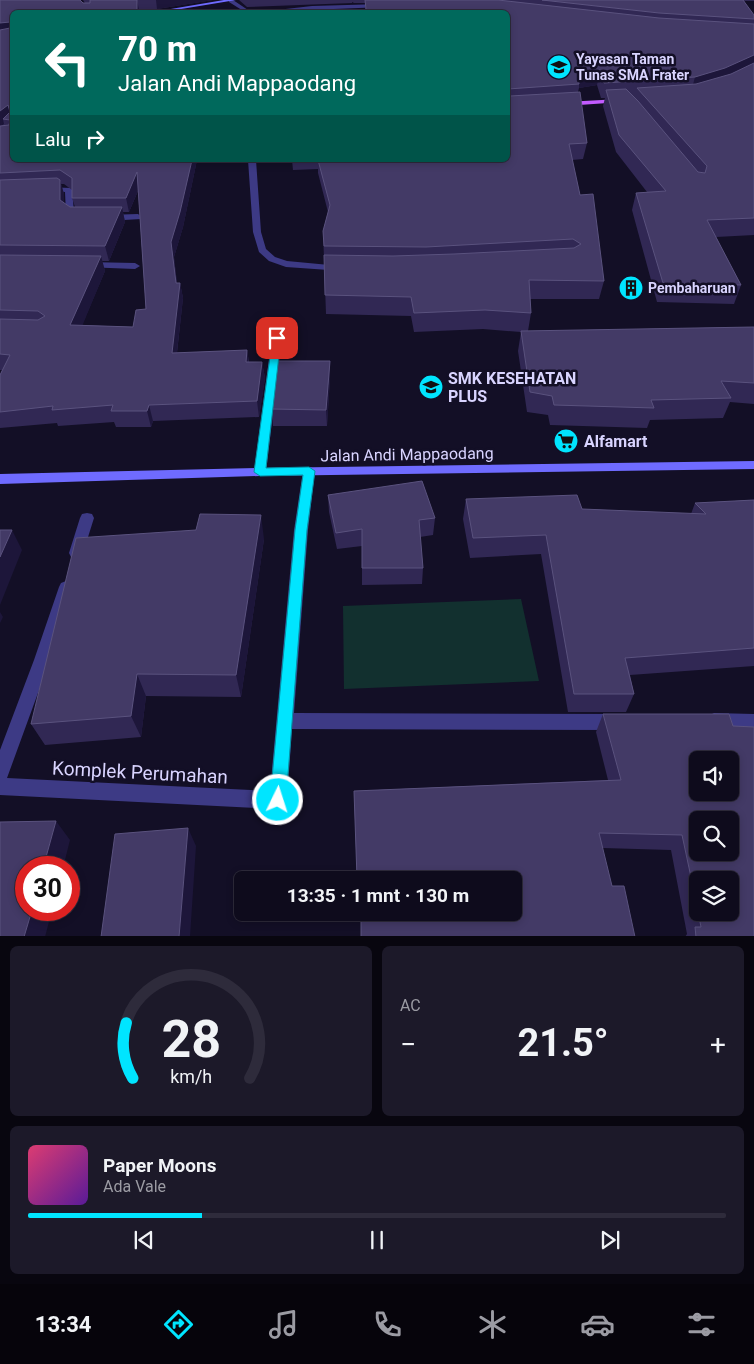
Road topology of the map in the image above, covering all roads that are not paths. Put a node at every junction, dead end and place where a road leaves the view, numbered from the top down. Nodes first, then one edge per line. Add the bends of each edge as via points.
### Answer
1 (233, 0) edge
2 (386, 6) edge
3 (169, 10) edge
4 (246, 10) edge
5 (313, 10) edge
6 (625, 101) edge
7 (558, 105) edge
8 (252, 162) edge
9 (36, 189) edge
10 (138, 217) edge
11 (90, 218) edge
12 (100, 218) edge
13 (74, 265) edge
14 (134, 266) dead end
15 (351, 270) edge
16 (279, 322) dead end
17 (754, 465) edge
18 (309, 471) junction
19 (260, 472) junction
20 (0, 479) edge
21 (87, 518) dead end
22 (284, 721) junction
23 (698, 721) edge
24 (632, 722) edge
25 (754, 722) edge
26 (0, 773) edge
27 (0, 786) edge

1 - 3 street
1 - 4 street
2 - 5 street
6 - 7 main road
8 - 15 street via 258,242 262,250 272,259 286,264
9 - 11 street via 69,190 70,214 80,219
10 - 12 street
13 - 14 street
16 - 19 street
17 - 18 street, Jalan Andi Mappaodang
18 - 19 street, Jalan Andi Mappaodang
18 - 22 street
19 - 20 street, Jalan Andi Mappaodang
21 - 26 street via 42,660
22 - 24 street
22 - 27 street, Komplek Perumahan via 278,800
23 - 25 street

